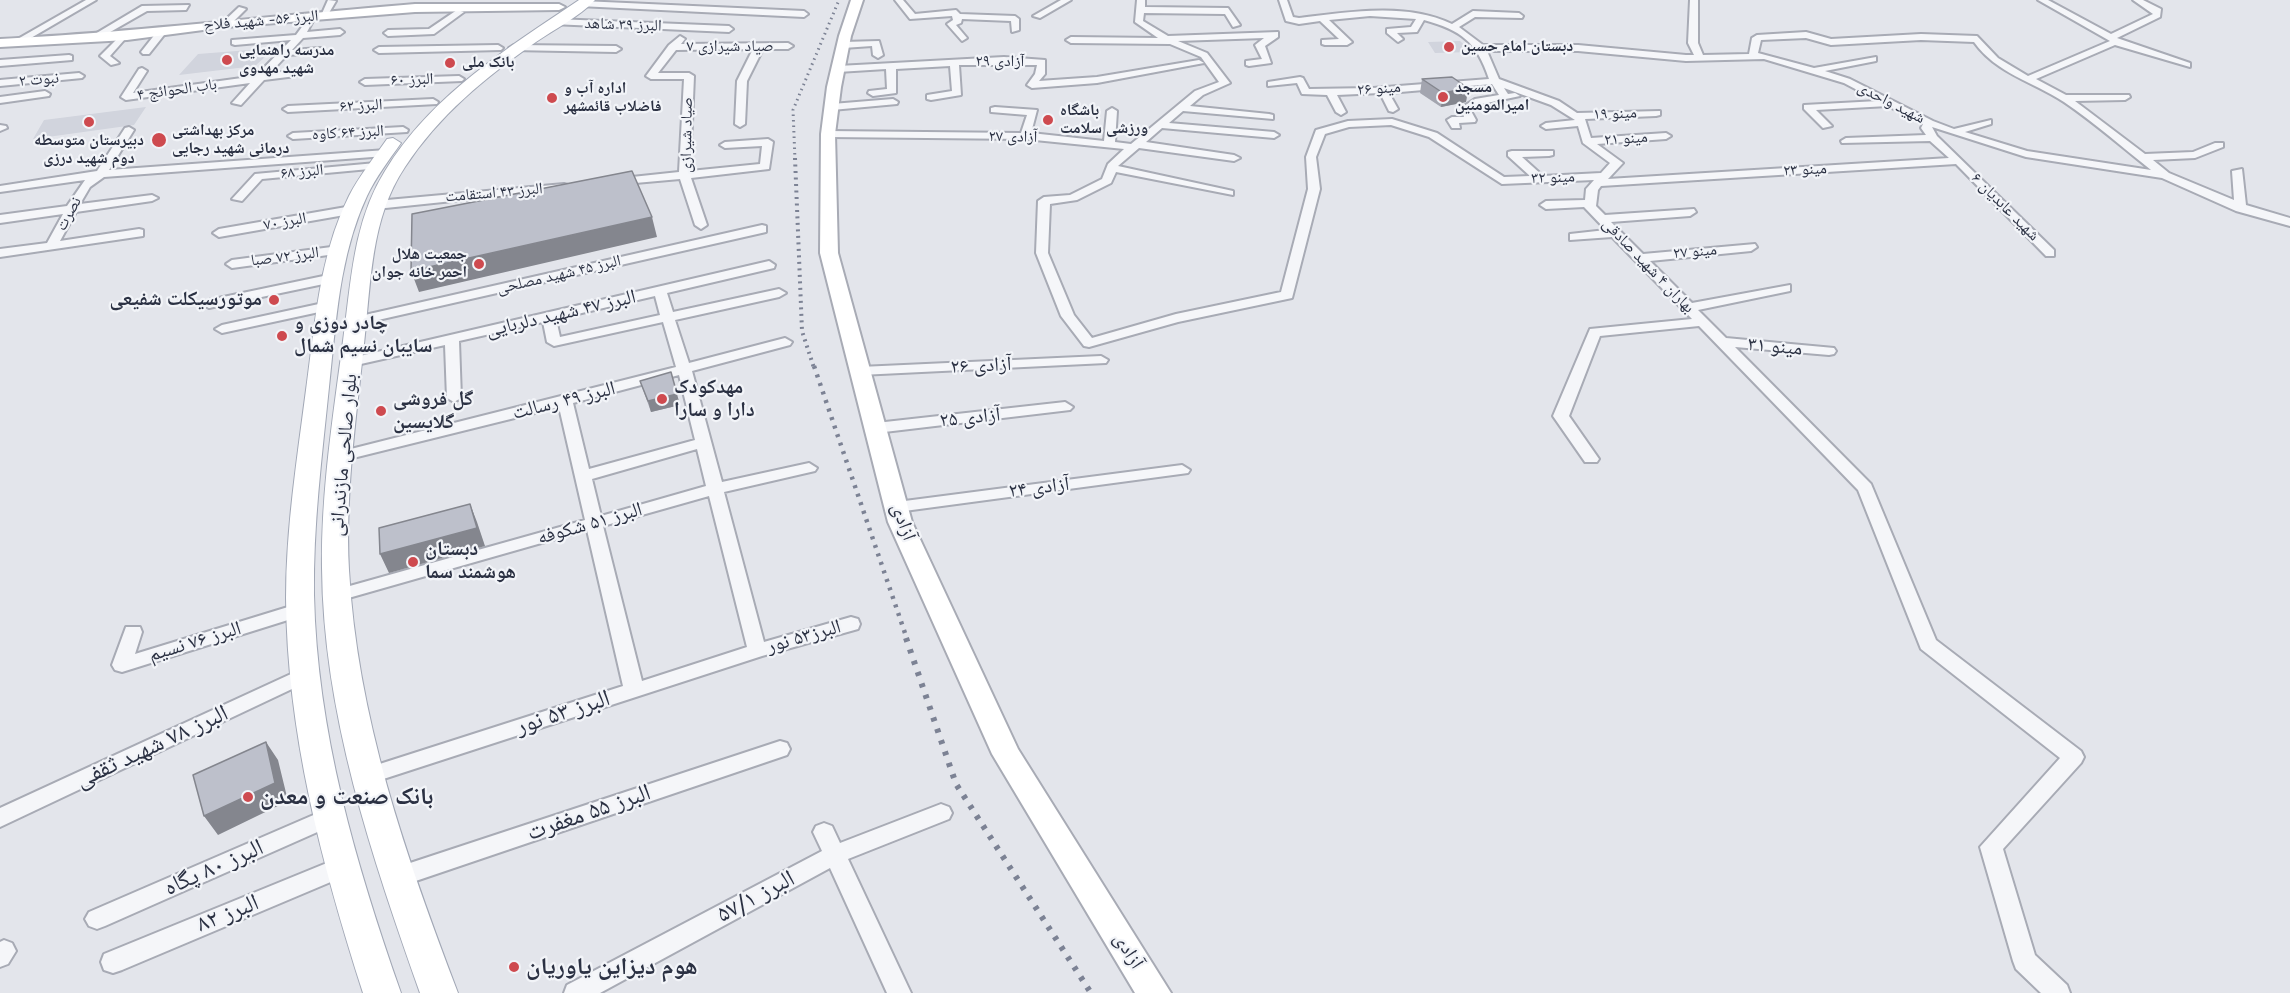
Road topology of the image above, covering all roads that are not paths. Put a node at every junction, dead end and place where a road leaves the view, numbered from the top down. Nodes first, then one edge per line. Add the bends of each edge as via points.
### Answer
1 (92, 0) edge
2 (721, 0) edge
3 (899, 0) edge
4 (1067, 0) edge
5 (1283, 0) edge
6 (1379, 0) edge
7 (1693, 0) edge
8 (2042, 0) edge
9 (2137, 0) edge
10 (332, 1) edge
11 (416, 4) edge
12 (853, 4) edge
13 (1141, 5) edge
14 (186, 8) dead end
15 (567, 8) edge
16 (242, 9) dead end
17 (711, 10) junction
18 (1191, 11) junction
19 (1375, 11) junction
20 (460, 12) junction
21 (779, 13) junction
22 (804, 14) dead end
23 (323, 16) junction
24 (958, 16) junction
25 (1037, 16) dead end
26 (1422, 16) junction
27 (1519, 16) dead end
28 (1322, 18) junction
29 (310, 19) junction
30 (749, 20) dead end
31 (1295, 20) junction
32 (1194, 21) dead end
33 (225, 25) junction
34 (1236, 25) dead end
35 (1455, 26) junction
36 (691, 28) junction
37 (729, 29) dead end
38 (1015, 30) dead end
39 (340, 32) dead end
40 (388, 33) dead end
41 (159, 34) junction
42 (1275, 35) junction
43 (300, 36) junction
44 (95, 37) junction
45 (962, 38) dead end
46 (120, 39) junction
47 (1398, 39) dead end
48 (1071, 40) dead end
49 (1168, 40) junction
50 (2114, 40) junction
51 (19, 42) junction
52 (235, 42) dead end
53 (1325, 42) dead end
54 (0, 44) edge
55 (843, 45) junction
56 (759, 46) junction
57 (788, 46) dead end
58 (672, 47) junction
59 (506, 48) junction
60 (1481, 48) junction
61 (616, 49) dead end
62 (379, 50) dead end
63 (320, 51) dead end
64 (146, 52) dead end
65 (281, 53) junction
66 (878, 55) dead end
67 (1699, 56) junction
68 (1754, 56) junction
69 (0, 58) edge
70 (69, 58) dead end
71 (1874, 59) dead end
72 (0, 63) edge
73 (114, 63) dead end
74 (954, 63) junction
75 (1199, 63) dead end
76 (1249, 63) dead end
77 (2187, 64) dead end
78 (891, 66) junction
79 (838, 69) junction
80 (142, 71) dead end
81 (293, 74) dead end
82 (1813, 75) junction
83 (78, 76) dead end
84 (1105, 76) junction
85 (1397, 77) dead end
86 (259, 78) junction
87 (459, 79) junction
88 (1350, 80) dead end
89 (2026, 80) junction
90 (1495, 81) junction
91 (365, 82) dead end
92 (0, 83) edge
93 (1049, 84) junction
94 (1271, 84) dead end
95 (1405, 88) junction
96 (1383, 90) junction
97 (1355, 91) junction
98 (1332, 92) junction
99 (872, 93) dead end
100 (1109, 93) dead end
101 (45, 94) dead end
102 (1530, 94) junction
103 (931, 97) dead end
104 (1059, 97) dead end
105 (1505, 97) junction
106 (2125, 97) dead end
107 (2065, 98) junction
108 (0, 100) edge
109 (433, 102) junction
110 (893, 102) dead end
111 (237, 103) dead end
112 (1893, 103) junction
113 (40, 105) dead end
114 (832, 107) junction
115 (1182, 108) junction
116 (288, 109) dead end
117 (1393, 109) dead end
118 (995, 110) dead end
119 (1112, 111) dead end
120 (0, 112) edge
121 (1341, 112) dead end
122 (1656, 113) dead end
123 (1269, 117) dead end
124 (1578, 119) junction
125 (1987, 122) dead end
126 (1929, 123) junction
127 (740, 124) dead end
128 (1161, 125) junction
129 (1456, 126) dead end
130 (1546, 126) dead end
131 (1827, 126) dead end
132 (129, 130) dead end
133 (403, 130) junction
134 (1954, 132) junction
135 (828, 134) junction
136 (1274, 135) dead end
137 (293, 136) dead end
138 (1025, 136) junction
139 (1666, 136) dead end
140 (1933, 138) junction
141 (1587, 141) junction
142 (1846, 141) dead end
143 (1109, 144) junction
144 (725, 145) dead end
145 (2219, 145) dead end
146 (1135, 146) junction
147 (1549, 153) dead end
148 (1234, 158) dead end
149 (2142, 158) junction
150 (381, 160) junction
151 (1959, 161) junction
152 (1111, 168) junction
153 (2238, 171) dead end
154 (101, 174) junction
155 (684, 175) junction
156 (2165, 175) junction
157 (1540, 179) junction
158 (1601, 180) junction
159 (596, 183) edge
160 (573, 186) edge
161 (0, 189) edge
162 (1229, 193) dead end
163 (152, 198) dead end
164 (238, 199) dead end
165 (1591, 203) junction
166 (376, 205) junction
167 (1546, 205) dead end
168 (2240, 208) junction
169 (72, 209) junction
170 (352, 210) junction
171 (1690, 212) dead end
172 (0, 219) edge
173 (1602, 219) junction
174 (2290, 222) edge
175 (701, 225) dead end
176 (762, 229) dead end
177 (139, 233) dead end
178 (219, 233) dead end
179 (1616, 233) junction
180 (1574, 237) dead end
181 (51, 246) junction
182 (1751, 247) dead end
183 (339, 250) junction
184 (2050, 253) dead end
185 (0, 254) edge
186 (1639, 258) junction
187 (232, 264) dead end
188 (769, 265) dead end
189 (360, 288) junction
190 (1785, 288) dead end
191 (660, 292) junction
192 (330, 293) junction
193 (779, 293) dead end
194 (209, 304) dead end
195 (1689, 308) junction
196 (549, 317) junction
197 (668, 318) junction
198 (1702, 321) junction
199 (356, 323) junction
200 (222, 329) dead end
201 (325, 331) junction
202 (452, 339) junction
203 (785, 342) dead end
204 (1720, 342) junction
205 (1829, 351) dead end
206 (1101, 360) dead end
207 (352, 362) junction
208 (684, 370) junction
209 (860, 371) junction
210 (454, 398) dead end
211 (565, 402) junction
212 (1065, 407) dead end
213 (876, 428) junction
214 (703, 443) junction
215 (341, 456) junction
216 (1591, 459) dead end
217 (810, 468) dead end
218 (1182, 470) dead end
219 (583, 476) junction
220 (715, 489) junction
221 (897, 507) junction
222 (594, 523) junction
223 (338, 595) junction
224 (301, 609) junction
225 (851, 624) dead end
226 (133, 632) dead end
227 (757, 651) junction
228 (304, 675) junction
229 (634, 690) junction
230 (780, 749) dead end
231 (368, 776) junction
232 (941, 813) dead end
233 (332, 816) junction
234 (0, 818) edge
235 (824, 832) dead end
236 (834, 855) junction
237 (344, 866) junction
238 (398, 877) junction
239 (97, 919) dead end
240 (113, 962) dead end
241 (378, 991) edge
242 (439, 993) edge
243 (576, 993) edge
244 (899, 993) edge
245 (1154, 993) edge
246 (2058, 993) edge

1 - 51 street
2 - 17 street, صیاد شیرازی
3 - 24 street via 913,16
4 - 25 street
5 - 31 street via 1289,19
6 - 19 street
7 - 67 street via 1693,43
8 - 50 street
9 - 50 street via 2158,11 2157,15 2129,27 2112,37
10 - 23 street
11 - 15 main road, البرز ۵۶- شهید فلاح
11 - 23 main road, البرز ۵۶- شهید فلاح
12 - 55 main road, آزادی
13 - 18 street
13 - 49 street via 1139,22
14 - 44 street via 146,8
15 - 17 street
15 - 20 main road, البرز ۵۶- شهید فلاح
15 - 36 street, البرز ۳۹ شاهد
15 - 59 main road, بلوار صالحی مازندرانی
16 - 33 street
17 - 21 street
17 - 36 street, صیاد شیرازی
18 - 32 street
18 - 34 street via 1228,11
19 - 26 street
19 - 28 street
20 - 29 main road, البرز ۵۶- شهید فلاح
20 - 40 street via 431,32
21 - 22 street
21 - 30 street via 774,21
23 - 33 main road, البرز ۵۶- شهید فلاح
24 - 38 street via 1015,19
24 - 45 street via 958,21 951,24
26 - 35 street
26 - 47 street via 1414,30 1390,31
27 - 35 street via 1474,9
28 - 31 street
28 - 53 street via 1347,42
29 - 33 main road, البرز ۵۶- شهید فلاح
29 - 43 street
31 - 42 street
33 - 41 main road, البرز ۵۶- شهید فلاح
33 - 44 main road, البرز ۵۶- شهید فلاح
35 - 60 street
36 - 37 street, البرز ۳۹ شاهد
36 - 58 street, صیاد شیرازی
39 - 43 street
41 - 46 main road, البرز ۵۶- شهید فلاح
41 - 64 street
42 - 49 street
42 - 76 street via 1260,45 1268,61
43 - 52 street
43 - 65 street
44 - 51 main road, البرز ۵۶- شهید فلاح
46 - 51 main road, البرز ۵۶- شهید فلاح
46 - 73 street via 105,56
48 - 49 street
49 - 115 street via 1204,55 1225,83 1198,93
50 - 77 street
50 - 89 street
51 - 54 main road, البرز ۵۶- شهید فلاح
51 - 69 street
55 - 66 street via 876,39
55 - 79 main road, آزادی
56 - 57 street, صیاد شیرازی ۷
56 - 58 street, صیاد شیرازی ۷
56 - 127 street via 742,81
58 - 155 street, صیاد شیرازی via 651,76 689,76
59 - 61 street
59 - 62 street
59 - 87 main road, بلوار صالحی مازندرانی
59 - 166 main road, بلوار صالحی مازندرانی via 424,127 393,171
60 - 67 street, شهید واحدی via 1532,43
60 - 90 street
63 - 65 street
65 - 86 street
67 - 68 street, شهید واحدی
68 - 82 street, شهید واحدی via 1766,56
68 - 89 street via 1757,38 1775,36 1806,35 1831,42 1921,37 1977,39 2007,71
70 - 72 street
71 - 82 street
74 - 78 street, آزادی ۲۹
74 - 93 street, آزادی ۲۹ via 1042,62 1032,85
74 - 103 street via 961,97
75 - 84 street, آزادی ۲۹ via 1143,77
78 - 79 street, آزادی ۲۹
78 - 99 street via 892,92
79 - 114 main road, آزادی
80 - 86 street, باب الحوائج ۴ via 126,97
81 - 86 street
82 - 112 street, شهید واحدی via 1834,77
83 - 92 street, نبوت ۲
84 - 93 street, آزادی ۲۹
84 - 100 street
85 - 95 street
86 - 111 street
87 - 91 street, البرز ۶۰
87 - 109 main road, بلوار صالحی مازندرانی
88 - 97 street
89 - 107 street
90 - 95 street, مینو ۲۶
90 - 102 street
90 - 105 street
93 - 104 street
94 - 98 street, مینو ۲۶ via 1300,80 1306,92
95 - 96 street, مینو ۲۶
96 - 97 street, مینو ۲۶
96 - 117 street
97 - 98 street, مینو ۲۶
98 - 121 street
101 - 108 street
102 - 105 street
102 - 124 street via 1555,103
105 - 129 street via 1479,101 1466,110 1471,120 1452,120
106 - 107 street
107 - 149 street
109 - 116 street, البرز ۶۲
109 - 133 main road, بلوار صالحی مازندرانی
110 - 114 street
112 - 126 street, شهید واحدی
112 - 131 street via 1808,107
113 - 120 street
114 - 135 main road, آزادی
115 - 123 street
115 - 128 street
118 - 138 street via 1033,112
119 - 143 street
122 - 124 street, مینو ۱۹
124 - 130 street, مینو ۱۹
124 - 141 street
125 - 134 street
126 - 134 street, شهید واحدی
126 - 140 street via 1926,128
128 - 136 street
128 - 146 street
132 - 154 street, نصرت
133 - 137 street, البرز ۶۴ کاوه
133 - 150 main road, بلوار صالحی مازندرانی
134 - 156 street, شهید واحدی via 2026,154
135 - 138 street, آزادی ۲۷
135 - 209 main road, آزادی via 829,253
138 - 143 street, آزادی ۲۷
139 - 141 street, مینو ۲۱
140 - 142 street
140 - 151 street
141 - 158 street, بهاران ۴ شهید صادقی via 1617,163
143 - 146 street, آزادی ۲۷
144 - 155 street via 768,141 765,167
145 - 149 street via 2195,155
146 - 148 street, آزادی ۲۷
146 - 152 street
147 - 157 street via 1512,154
149 - 156 street
150 - 154 street
150 - 164 street, البرز ۶۸ via 259,176
150 - 170 main road, بلوار صالحی مازندرانی
151 - 158 street, مینو ۲۳
151 - 184 street, شهید عابدیان ۶
152 - 157 street, مینو ۳۲ via 1107,181 1073,198 1044,201 1042,253 1068,316 1089,343 1176,318 1287,295 1314,189 1311,157 1320,132 1348,124 1392,122 1433,135 1502,181
152 - 162 street
153 - 168 street
154 - 161 street
154 - 169 street, نصرت via 85,185
155 - 159 street
155 - 175 street, صیاد شیرازی
156 - 168 street, شهید واحدی
157 - 158 street, مینو ۳۲
158 - 165 street, بهاران ۴ شهید صادقی via 1592,189
160 - 166 street, البرز ۴۳ استقامت
163 - 169 street
165 - 167 street
165 - 173 street, بهاران ۴ شهید صادقی via 1590,207
166 - 189 main road, بلوار صالحی مازندرانی via 364,246
168 - 174 street, شهید واحدی
169 - 172 street
169 - 181 street, نصرت
170 - 178 street, البرز ۷۰
170 - 183 main road, بلوار صالحی مازندرانی
171 - 173 street
173 - 179 street, بهاران ۴ شهید صادقی
176 - 199 street, البرز ۴۵ شهید مصلحی
177 - 181 street
179 - 180 street
179 - 186 street, بهاران ۴ شهید صادقی
181 - 185 street, نصرت
182 - 186 street, مینو ۲۷
183 - 187 street, البرز ۷۲ صبا
183 - 192 main road, بلوار صالحی مازندرانی
186 - 195 street, بهاران ۴ شهید صادقی
188 - 191 street, البرز ۴۷ شهید دلربایی
189 - 192 main road
189 - 199 main road, بلوار صالحی مازندرانی
190 - 195 street
191 - 196 street, البرز ۴۷ شهید دلربایی
191 - 197 street
192 - 194 street
192 - 200 street
192 - 201 main road, بلوار صالحی مازندرانی
193 - 197 street
195 - 198 street, بهاران ۴ شهید صادقی
196 - 197 street via 554,342
196 - 202 street, البرز ۴۷ شهید دلربایی
197 - 208 street
198 - 204 street, بهاران ۴ شهید صادقی
198 - 216 street via 1595,332 1561,416
199 - 201 main road
199 - 207 main road, بلوار صالحی مازندرانی
201 - 224 main road, بلوار صالحی مازندرانی via 302,515
202 - 207 street, البرز ۴۷ شهید دلربایی
202 - 210 street
203 - 208 street, البرز ۴۹ رسالت
204 - 205 street, مینو ۳۱
204 - 246 street, بهاران ۴ شهید صادقی via 1865,488 1928,644 2074,757 1991,847 2025,961
206 - 209 street, آزادی ۲۶
207 - 215 main road, بلوار صالحی مازندرانی
208 - 211 street, البرز ۴۹ رسالت
208 - 214 street
209 - 213 main road, آزادی
211 - 215 street, البرز ۴۹ رسالت
211 - 219 street
212 - 213 street, آزادی ۲۵
213 - 221 main road, آزادی
214 - 219 street
214 - 220 street
215 - 223 main road, بلوار صالحی مازندرانی via 336,507
217 - 220 street, البرز ۵۱ شکوفه
218 - 221 street, آزادی ۲۴
219 - 222 street
220 - 222 street, البرز ۵۱ شکوفه
220 - 227 street
221 - 245 main road, آزادی via 900,522 1006,754
222 - 223 street, البرز ۵۱ شکوفه
222 - 229 street
223 - 231 main road, بلوار صالحی مازندرانی via 343,662
224 - 226 street, البرز ۷۶ نسیم via 122,665
224 - 228 main road, بلوار صالحی مازندرانی
225 - 227 street, البرز۵۳ نور
227 - 229 street, البرز ۵۳ نور
228 - 233 main road, بلوار صالحی مازندرانی via 316,753
228 - 234 street, البرز ۷۸ شهید ثقفی
229 - 231 street, البرز ۵۳ نور
230 - 238 street, البرز ۵۵ مغفرت
231 - 238 main road, بلوار صالحی مازندرانی
232 - 236 street, البرز ۵۷/۱
233 - 237 main road, بلوار صالحی مازندرانی
233 - 239 street, البرز ۸۰ پگاه
235 - 236 street
236 - 243 street, البرز ۵۷/۱
236 - 244 street
237 - 240 street, البرز ۸۲
237 - 241 main road, بلوار صالحی مازندرانی
238 - 242 main road, بلوار صالحی مازندرانی

